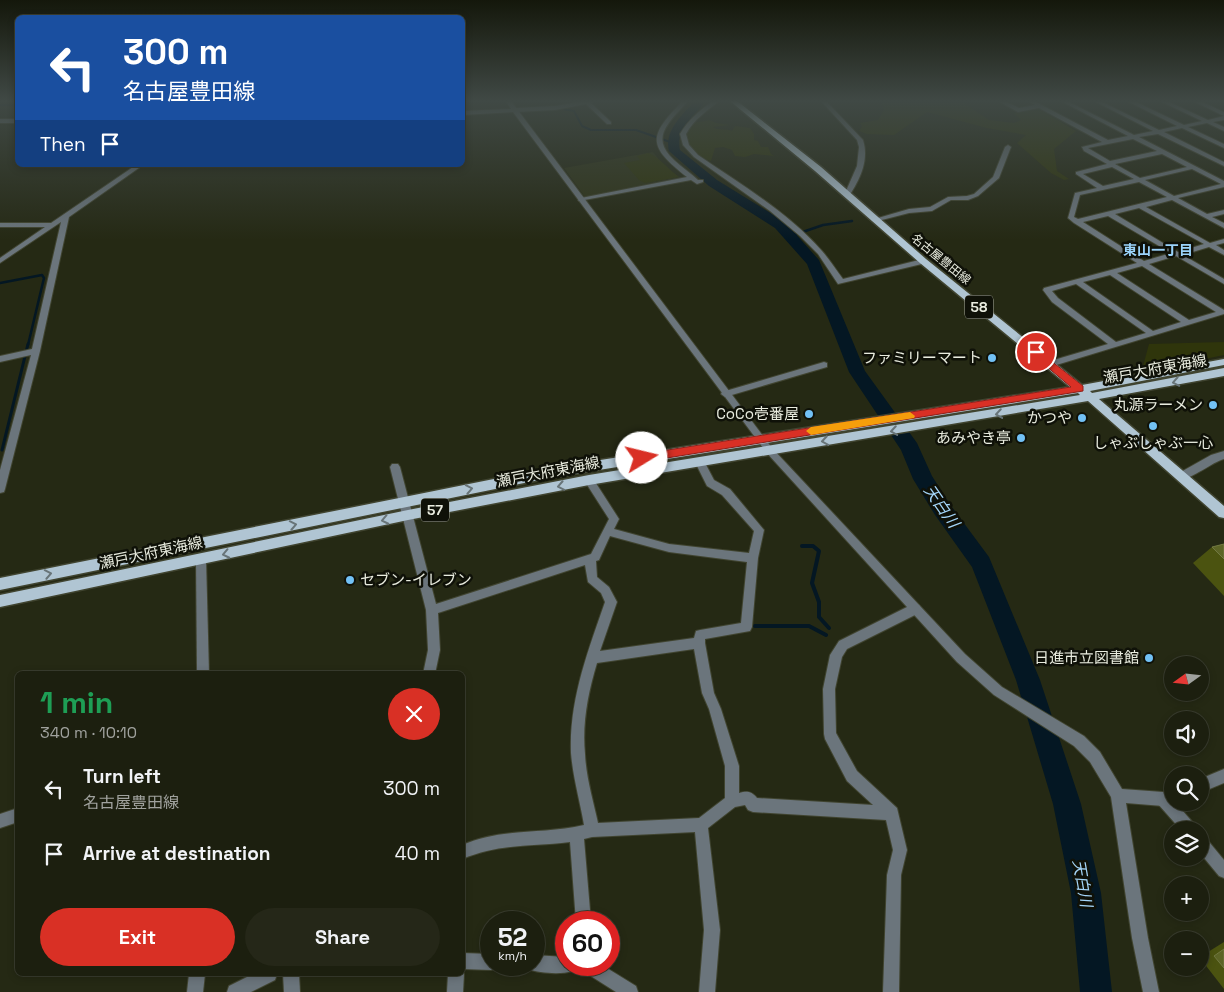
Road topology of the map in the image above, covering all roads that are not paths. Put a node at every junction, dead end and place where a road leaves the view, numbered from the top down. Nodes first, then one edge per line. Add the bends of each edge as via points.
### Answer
1 (542, 147) edge
2 (661, 147) edge
3 (688, 147) edge
4 (789, 147) edge
5 (863, 147) edge
6 (1008, 147) dead end
7 (1085, 147) edge
8 (1153, 147) edge
9 (1190, 147) edge
10 (1162, 152) junction
11 (1111, 164) junction
12 (1224, 164) edge
13 (137, 167) edge
14 (1194, 168) junction
15 (692, 178) junction
16 (1140, 179) junction
17 (700, 182) dead end
18 (1224, 184) edge
19 (1102, 188) junction
20 (845, 193) junction
21 (1172, 197) junction
22 (581, 200) junction
23 (1140, 206) junction
24 (1224, 212) edge
25 (1108, 214) junction
26 (66, 216) junction
27 (1207, 216) junction
28 (874, 220) junction
29 (1076, 222) junction
30 (0, 225) edge
31 (53, 225) junction
32 (1224, 226) edge
33 (1224, 241) edge
34 (1210, 245) junction
35 (1224, 253) edge
36 (1177, 254) junction
37 (0, 261) edge
38 (923, 262) junction
39 (1143, 263) junction
40 (1111, 272) junction
41 (1077, 282) junction
42 (1224, 282) edge
43 (1223, 312) edge
44 (1188, 323) junction
45 (1152, 334) junction
46 (1115, 345) junction
47 (36, 351) junction
48 (0, 359) edge
49 (1224, 362) edge
50 (1050, 364) junction
51 (824, 365) dead end
52 (1224, 372) edge
53 (1080, 389) junction
54 (725, 394) junction
55 (1090, 397) junction
56 (870, 428) junction
57 (760, 439) junction
58 (768, 450) junction
59 (1224, 455) edge
60 (4, 459) edge
61 (700, 462) junction
62 (395, 467) dead end
63 (1182, 476) junction
64 (589, 480) junction
65 (0, 489) edge
66 (404, 502) junction
67 (1224, 513) edge
68 (408, 515) junction
69 (608, 531) junction
70 (753, 558) junction
71 (201, 559) junction
72 (590, 559) junction
73 (0, 584) edge
74 (0, 601) edge
75 (916, 609) junction
76 (432, 610) junction
77 (699, 643) junction
78 (591, 658) junction
79 (203, 671) edge
80 (430, 671) edge
81 (1224, 776) edge
82 (1209, 782) edge
83 (1118, 795) junction
84 (1164, 797) edge
85 (732, 801) junction
86 (892, 813) junction
87 (15, 816) edge
88 (0, 821) edge
89 (701, 825) junction
90 (592, 830) junction
91 (577, 835) junction
92 (465, 851) edge
93 (1209, 852) edge
94 (1224, 870) edge
95 (583, 911) edge
96 (465, 961) edge
97 (480, 962) edge
98 (197, 976) edge
99 (265, 976) edge
100 (291, 976) edge
101 (456, 976) edge
102 (605, 976) edge
103 (195, 992) edge
104 (235, 992) edge
105 (292, 992) edge
106 (455, 992) edge
107 (630, 992) edge
108 (707, 992) edge
109 (891, 992) edge
110 (1151, 992) edge

1 - 22 street
2 - 15 street via 673,164
3 - 38 street via 708,166 796,230 820,253 841,282
4 - 20 main road, 名古屋豊田線 / 58
5 - 20 street via 862,164 849,192
6 - 28 street via 996,178 976,195 950,198 932,209
7 - 11 street
8 - 10 street
9 - 12 street
10 - 11 street
10 - 14 street
11 - 16 street
11 - 19 street via 1078,173
13 - 26 street
14 - 16 street
14 - 18 street
15 - 17 street
15 - 22 street
16 - 19 street
16 - 21 street
18 - 21 street
19 - 29 street via 1076,194 1071,218
20 - 28 main road, 名古屋豊田線 / 58
21 - 23 street
21 - 27 street
22 - 54 street
23 - 25 street
23 - 34 street
24 - 27 street
25 - 29 street
25 - 36 street
26 - 31 street
26 - 47 street
27 - 32 street
28 - 38 main road, 名古屋豊田線 / 58
29 - 39 street
30 - 31 street
31 - 37 street
33 - 34 street
34 - 35 street
34 - 36 street
36 - 39 street
36 - 42 street
38 - 50 main road, 名古屋豊田線 / 58
39 - 40 street
39 - 43 street
40 - 41 street
40 - 44 street
41 - 45 street
41 - 46 street via 1047,290 1054,300
43 - 44 street
44 - 45 street
45 - 46 street
46 - 50 street
47 - 48 street
47 - 60 street
49 - 53 main road, 瀬戸大府東海線 / 57
50 - 53 main road, 名古屋豊田線 / 58
51 - 54 street
52 -> 55 main road, 瀬戸大府東海線 / 57
53 - 55 main road, 名古屋豊田線 / 58
53 - 56 main road, 瀬戸大府東海線 / 57 via 907,416
54 - 57 street
55 -> 56 main road, 瀬戸大府東海線 / 57 via 915,427
55 - 63 main road, 名古屋豊田線 / 58
56 - 57 main road, 瀬戸大府東海線 / 57
56 -> 58 main road, 瀬戸大府東海線 / 57
57 - 58 street
66 -> 57 main road, 瀬戸大府東海線 / 57 via 549,473
58 - 61 main road, 瀬戸大府東海線 / 57
58 - 75 street
59 - 63 street
60 - 65 street
61 - 64 main road, 瀬戸大府東海線 / 57
61 - 70 street via 710,483 726,492 759,530
62 - 66 street
63 - 67 main road, 名古屋豊田線 / 58
64 -> 68 main road, 瀬戸大府東海線 / 57
64 - 69 street via 614,518
66 - 68 street
73 -> 66 main road, 瀬戸大府東海線 / 57
68 -> 71 main road, 瀬戸大府東海線 / 57
68 - 76 street
69 - 70 street via 669,548
69 - 72 street via 595,557
70 - 77 street via 746,627 700,635
71 - 74 main road, 瀬戸大府東海線 / 57
71 - 79 street
72 - 76 street
72 - 78 street via 592,579 605,590 611,602
75 - 83 street via 960,658 998,691 1079,741 1095,756
75 - 86 street via 843,644 836,655 829,689 830,734 852,776
76 - 80 street via 434,650
77 - 78 street
77 - 85 street via 708,693 732,766
78 - 90 street via 581,701 578,754
81 - 82 street
83 - 84 street
83 - 110 street
85 - 86 street via 748,798 753,805
85 - 89 street
86 - 109 street via 900,850 894,874
87 - 88 street
89 - 90 street
89 - 108 street via 712,930
90 - 91 street
91 - 92 street via 513,838
91 - 95 street
93 - 94 street
96 - 97 street
98 - 103 street
99 - 104 street
100 - 105 street
101 - 106 street
102 - 107 street

